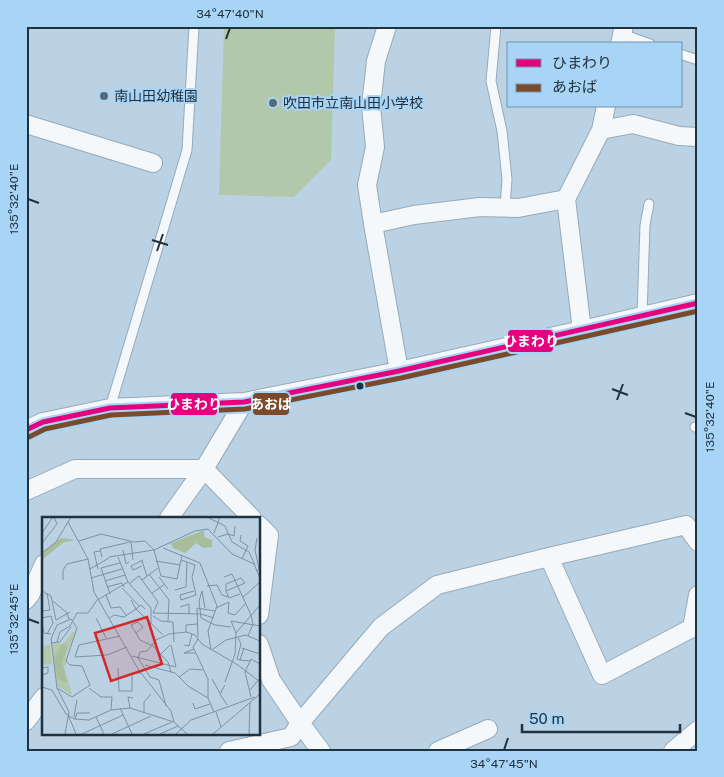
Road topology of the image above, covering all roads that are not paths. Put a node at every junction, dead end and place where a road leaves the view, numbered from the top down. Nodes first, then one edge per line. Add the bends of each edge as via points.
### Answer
1 (194, 26) edge
2 (387, 26) edge
3 (496, 26) edge
4 (622, 35) edge
5 (644, 42) edge
6 (682, 55) edge
7 (698, 60) edge
8 (606, 108) edge
9 (26, 124) edge
10 (601, 130) junction
11 (698, 137) edge
12 (153, 163) dead end
13 (566, 199) junction
14 (649, 204) dead end
15 (505, 207) junction
16 (373, 224) junction
17 (698, 303) edge
18 (642, 316) junction
19 (582, 330) junction
20 (399, 370) junction
21 (244, 402) junction
22 (110, 408) junction
23 (26, 430) edge
24 (204, 469) junction
25 (26, 491) edge
26 (170, 517) edge
27 (251, 517) edge
28 (260, 526) edge
29 (698, 542) edge
30 (549, 556) junction
31 (42, 568) edge
32 (698, 595) edge
33 (26, 600) edge
34 (260, 606) edge
35 (260, 647) edge
36 (42, 700) edge
37 (26, 722) edge
38 (300, 723) junction
39 (488, 728) dead end
40 (698, 730) edge
41 (676, 750) edge
42 (229, 751) edge
43 (321, 751) edge
44 (438, 751) edge

1 - 22 lane via 187,150
2 - 16 street via 376,61 371,106 376,147 368,185
3 - 15 lane via 491,81 502,131 507,179
4 - 5 lane
6 - 7 lane
8 - 10 street
9 - 12 street
10 - 11 street via 633,124 679,136
10 - 13 street
13 - 15 street via 518,208
13 - 19 street
14 - 18 lane via 645,225
15 - 16 street via 414,215
16 - 20 street
17 - 18 street
18 - 19 street
19 - 20 street
20 - 21 street
21 - 22 street
21 - 24 street
22 - 23 street via 43,422
24 - 25 street via 75,469
24 - 26 street
24 - 27 street
28 - 34 street via 268,535
29 - 30 street via 686,525
30 - 32 street via 602,676 692,628
30 - 38 street via 437,585 381,627
31 - 33 street
35 - 38 street via 271,680
36 - 37 street
38 - 42 street via 291,737
38 - 43 street
39 - 44 street
40 - 41 street

